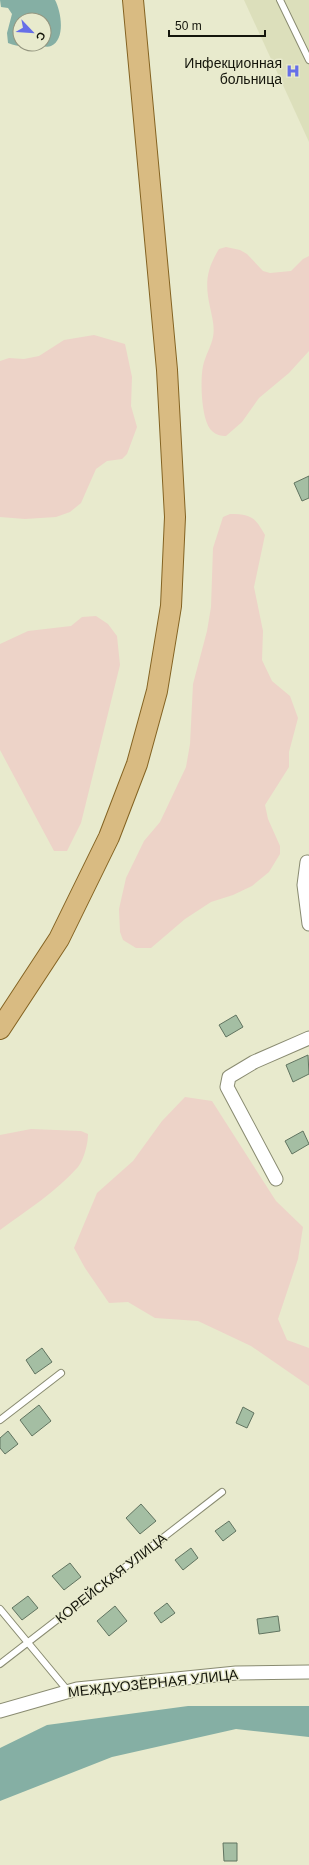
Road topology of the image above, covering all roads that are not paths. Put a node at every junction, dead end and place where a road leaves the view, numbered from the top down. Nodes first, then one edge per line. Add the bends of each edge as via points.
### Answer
1 (133, 0) edge
2 (280, 0) edge
3 (309, 60) edge
4 (307, 862) dead end
5 (309, 924) edge
6 (0, 1029) edge
7 (309, 1038) edge
8 (276, 1179) dead end
9 (61, 1373) dead end
10 (0, 1420) edge
11 (222, 1492) dead end
12 (0, 1609) edge
13 (28, 1643) junction
14 (0, 1664) edge
15 (309, 1672) edge
16 (68, 1691) junction
17 (0, 1711) edge

1 - 6 main road via 167,377 175,517 171,606 157,691 137,764 109,837 59,939
2 - 3 lane
4 - 5 street via 304,885
7 - 8 street via 254,1062 229,1077 227,1087
9 - 10 lane
11 - 13 lane, КОРЕЙСКАЯ УЛИЦА
12 - 13 lane
13 - 14 lane, КОРЕЙСКАЯ УЛИЦА
13 - 16 lane
15 - 16 street, МЕЖДУОЗЁРНАЯ УЛИЦА via 236,1673
16 - 17 street, МЕЖДУОЗЁРНАЯ УЛИЦА

